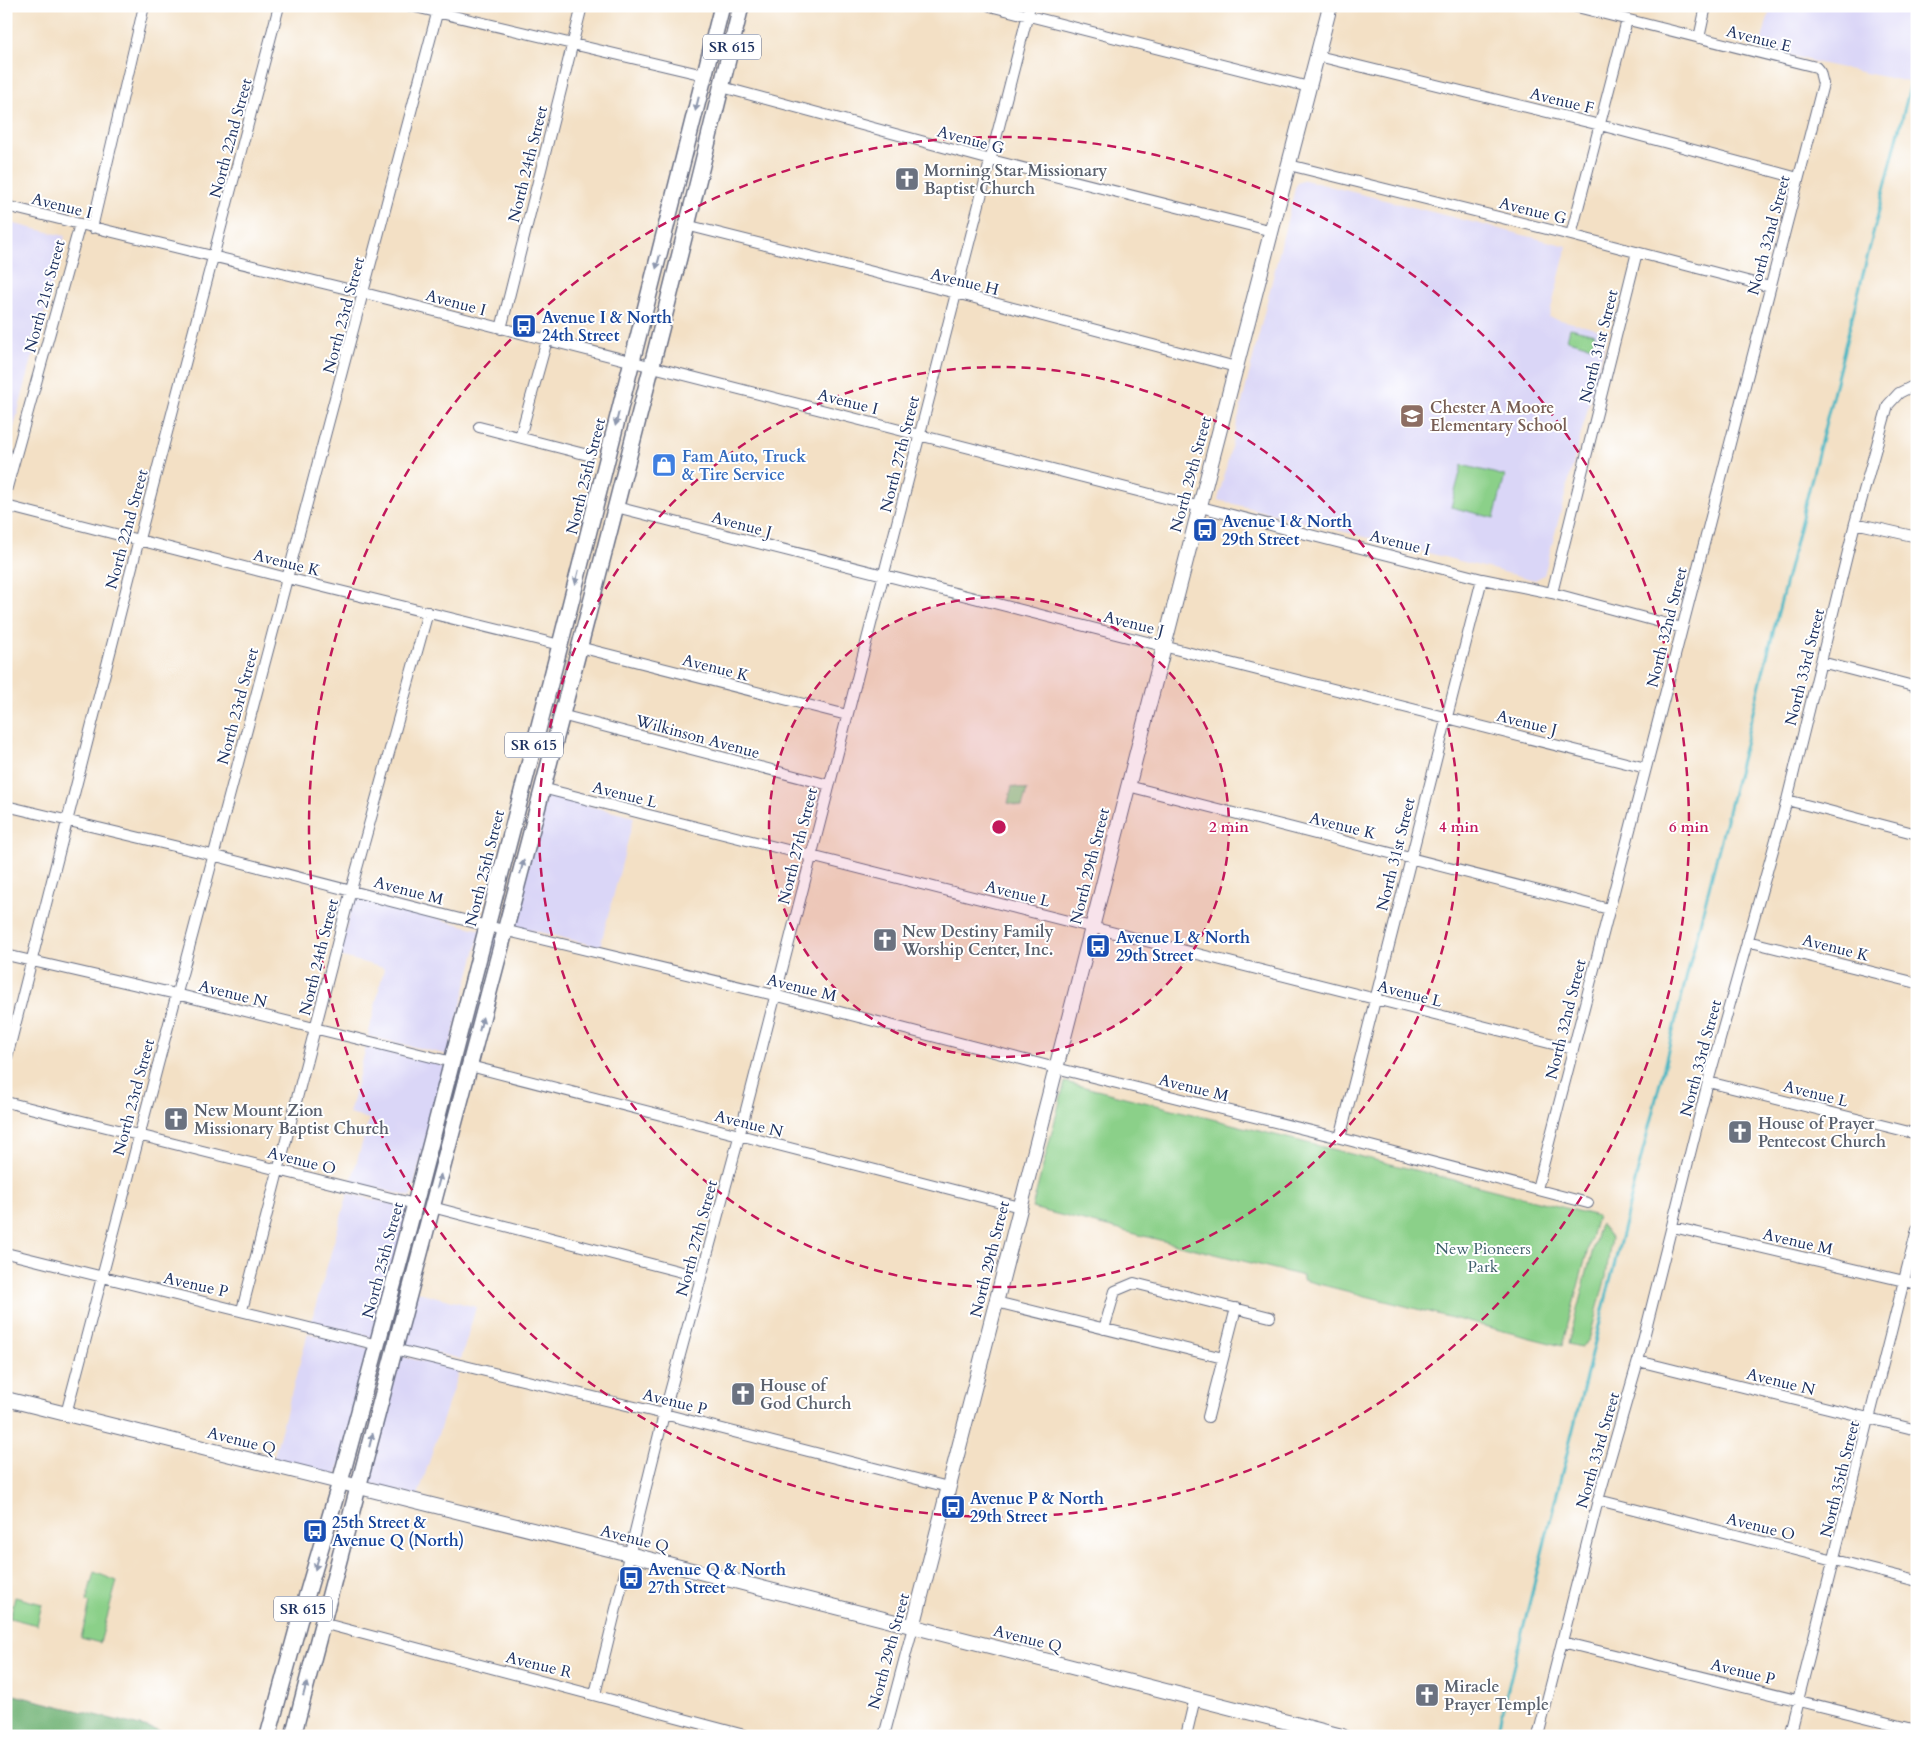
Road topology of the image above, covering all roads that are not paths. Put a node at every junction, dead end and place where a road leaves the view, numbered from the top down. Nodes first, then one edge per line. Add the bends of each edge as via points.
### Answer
1 (144, 6) edge
2 (279, 6) edge
3 (411, 6) edge
4 (582, 6) edge
5 (722, 6) edge
6 (741, 6) edge
7 (990, 6) edge
8 (1330, 6) edge
9 (1573, 6) edge
10 (1706, 6) edge
11 (438, 10) edge
12 (1028, 11) edge
13 (1627, 20) junction
14 (1699, 38) junction
15 (572, 44) junction
16 (1318, 56) junction
17 (1820, 72) joint
18 (704, 76) junction
19 (722, 87) junction
20 (1310, 87) junction
21 (1600, 125) junction
22 (990, 160) junction
23 (1289, 165) junction
24 (1798, 178) junction
25 (693, 197) junction
26 (6, 206) edge
27 (80, 224) junction
28 (686, 225) junction
29 (92, 228) junction
30 (1272, 231) junction
31 (1572, 235) junction
32 (1637, 252) junction
33 (214, 258) junction
34 (1770, 287) junction
35 (364, 293) junction
36 (956, 293) junction
37 (501, 329) junction
38 (547, 340) junction
39 (632, 362) junction
40 (651, 367) junction
41 (1236, 367) junction
42 (1917, 388) edge
43 (479, 427) dead end
44 (919, 435) junction
45 (520, 437) junction
46 (588, 455) dead end
47 (6, 492) edge
48 (6, 506) edge
49 (616, 507) junction
50 (1200, 507) junction
51 (1855, 523) junction
52 (1917, 537) edge
53 (139, 539) junction
54 (882, 577) junction
55 (287, 578) junction
56 (1482, 579) junction
57 (1552, 593) junction
58 (428, 612) junction
59 (1682, 628) junction
60 (560, 645) junction
61 (1164, 646) junction
62 (579, 648) junction
63 (1821, 662) junction
64 (1917, 687) edge
65 (560, 715) junction
66 (847, 715) junction
67 (1446, 717) junction
68 (548, 766) junction
69 (1646, 768) junction
70 (829, 785) junction
71 (1128, 786) junction
72 (542, 788) junction
73 (1787, 800) junction
74 (6, 806) edge
75 (66, 821) junction
76 (1917, 834) edge
77 (212, 855) junction
78 (810, 857) junction
79 (1410, 857) junction
80 (351, 890) junction
81 (1609, 909) junction
82 (487, 926) junction
83 (1092, 928) junction
84 (505, 930) junction
85 (1747, 940) junction
86 (6, 955) edge
87 (32, 962) junction
88 (1917, 983) edge
89 (176, 994) junction
90 (774, 996) junction
91 (1374, 999) junction
92 (315, 1029) junction
93 (1573, 1048) junction
94 (6, 1060) edge
95 (452, 1062) junction
96 (470, 1066) junction
97 (1056, 1068) junction
98 (1708, 1082) junction
99 (6, 1102) edge
100 (1917, 1134) edge
101 (138, 1135) junction
102 (739, 1136) junction
103 (1340, 1138) junction
104 (279, 1169) junction
105 (1537, 1190) junction
106 (1588, 1203) dead end
107 (415, 1204) junction
108 (432, 1207) junction
109 (1020, 1208) junction
110 (1672, 1227) junction
111 (1917, 1229) edge
112 (6, 1253) edge
113 (101, 1277) junction
114 (701, 1277) junction
115 (1902, 1281) junction
116 (1917, 1284) edge
117 (996, 1302) junction
118 (1236, 1308) junction
119 (242, 1310) junction
120 (1270, 1317) dead end
121 (401, 1321) junction
122 (1104, 1329) junction
123 (378, 1345) junction
124 (394, 1349) junction
125 (1223, 1358) junction
126 (1638, 1360) junction
127 (6, 1399) edge
128 (66, 1414) junction
129 (664, 1414) junction
130 (1208, 1417) dead end
131 (1869, 1418) junction
132 (1917, 1430) edge
133 (340, 1482) junction
134 (359, 1487) junction
135 (948, 1487) junction
136 (1598, 1500) junction
137 (629, 1554) junction
138 (1833, 1560) junction
139 (1917, 1581) edge
140 (322, 1623) junction
141 (913, 1627) junction
142 (1562, 1642) junction
143 (595, 1694) junction
144 (1195, 1698) junction
145 (1799, 1700) junction
146 (1917, 1730) edge
147 (268, 1736) edge
148 (293, 1736) edge
149 (748, 1736) edge
150 (884, 1736) edge
151 (1186, 1736) edge
152 (1342, 1736) edge
153 (1538, 1736) edge
154 (1789, 1736) edge

1 - 29 street
2 - 33 street, North 22nd Street
3 - 11 street
4 - 15 street, North 24th Street
5 - 18 main road, North 25th Street / SR 615
6 - 19 main road, SR 615
7 - 12 street
8 - 16 street, North 29th Street
9 - 13 street, Avenue E
10 - 14 street
11 - 15 street
11 - 35 street, North 23rd Street
12 - 20 street
12 - 22 street, North 27th Street
13 - 14 street, Avenue E
13 - 21 street
14 - 17 street, Avenue E via 1816,67
15 - 18 street
15 - 37 street, North 24th Street
16 - 20 street, North 29th Street
16 - 21 street, Avenue F
17 - 24 street, North 32nd Street via 1823,84
18 - 25 main road via 712,84 713,95 691,183
18 -> 39 main road, North 25th Street / SR 615
19 - 22 street, Avenue G
19 - 25 main road, SR 615
20 - 23 street, North 29th Street
21 - 24 street, Avenue F
21 - 31 street
22 - 30 street, Avenue G
22 - 36 street, North 27th Street
23 - 30 street, North 29th Street
23 - 31 street, Avenue G
24 - 34 street, North 32nd Street
25 - 28 main road, SR 615
26 - 27 street, Avenue I
27 - 29 street, Avenue I
27 - 47 street, North 21st Street
28 - 36 street, Avenue H
28 - 40 main road, SR 615
29 - 33 street, Avenue I
30 - 41 street, North 29th Street
31 - 32 street, Avenue G
32 - 34 street, Avenue G
32 - 57 street, North 31st Street
33 - 35 street, Avenue I
33 - 53 street, North 22nd Street
34 - 59 street, North 32nd Street
35 - 37 street, Avenue I
35 - 55 street, North 23rd Street
36 - 41 street, Avenue H
36 - 44 street, North 27th Street
37 - 38 street, Avenue I
38 - 39 street, Avenue I
38 - 45 street
39 - 40 street, Avenue I
39 -> 60 main road, North 25th Street / SR 615
40 - 44 street, Avenue I
40 - 49 main road, SR 615
41 - 50 street, North 29th Street
42 - 51 street, North 33rd Street via 1911,387 1899,393 1888,405
43 - 45 street
44 - 50 street, Avenue I
44 - 54 street, North 27th Street
45 - 46 street
48 - 53 street, Avenue K
49 - 54 street, Avenue J
49 - 62 main road, SR 615
50 - 56 street, Avenue I
50 - 61 street, North 29th Street
51 - 52 street
51 - 63 street, North 33rd Street
53 - 55 street, Avenue K
53 - 75 street, North 22nd Street
54 - 61 street, Avenue J
54 - 66 street, North 27th Street
55 - 58 street, Avenue K
55 - 77 street, North 23rd Street
56 - 57 street, Avenue I
56 - 67 street, North 31st Street
57 - 59 street, Avenue I
58 - 60 street, Avenue K
58 - 80 street, North 24th Street
59 - 69 street, North 32nd Street
60 - 68 main road via 567,665 544,750
60 - 82 main road, North 25th Street / SR 615
61 - 67 street, Avenue J
61 - 71 street, North 29th Street
62 - 65 main road, SR 615
62 - 66 street, Avenue K
63 - 64 street
63 - 73 street, North 33rd Street
65 - 68 main road, SR 615
65 - 70 street, Wilkinson Avenue
66 - 70 street, North 27th Street
67 - 69 street, Avenue J
67 - 79 street, North 31st Street
68 - 72 main road, SR 615
69 - 81 street, North 32nd Street
70 - 78 street, North 27th Street
71 - 79 street, Avenue K
71 - 83 street, North 29th Street
72 - 78 street, Avenue L
84 -> 72 main road, SR 615
73 - 76 street
73 - 85 street, North 33rd Street
74 - 75 street, Avenue M
75 - 77 street, Avenue M
75 - 87 street, North 22nd Street
77 - 80 street, Avenue M
77 - 89 street, North 23rd Street
78 - 83 street, Avenue L
78 - 90 street, North 27th Street
79 - 81 street, Avenue K
79 - 91 street, North 31st Street
80 - 82 street, Avenue M
80 - 92 street, North 24th Street
81 - 93 street, North 32nd Street
82 - 84 street, Avenue M
82 - 95 main road, North 25th Street / SR 615
83 - 91 street, Avenue L
83 - 97 street, North 29th Street
84 - 90 street, Avenue M
96 -> 84 main road, SR 615
85 - 88 street, Avenue K
85 - 98 street, North 33rd Street
86 - 87 street, Avenue N
87 - 89 street, Avenue N
87 - 94 street, North 22nd Street
89 - 92 street, Avenue N
89 - 101 street, North 23rd Street
90 - 97 street, Avenue M
90 - 102 street, North 27th Street
91 - 93 street, Avenue L
91 - 103 street, North 31st Street
92 - 95 street, Avenue N
92 - 104 street, North 24th Street
93 - 105 street, North 32nd Street
95 - 107 main road, North 25th Street / SR 615
96 - 102 street, Avenue N
108 -> 96 main road, SR 615
97 - 103 street, Avenue M
97 - 109 street, North 29th Street
98 - 100 street, Avenue L
98 - 110 street, North 33rd Street
99 - 101 street, Avenue O
101 - 104 street, Avenue O
101 - 113 street, North 23rd Street
102 - 109 street, Avenue N
102 - 114 street, North 27th Street
103 - 105 street, Avenue M
104 - 107 street, Avenue O
104 - 119 street, North 24th Street
105 - 106 street, Avenue M
107 - 121 main road via 420,1212 419,1221 397,1306
107 - 123 main road, North 25th Street / SR 615
108 - 114 street
108 - 121 main road, SR 615
109 - 117 street, North 29th Street
110 - 115 street, Avenue M
110 - 126 street, North 33rd Street
111 - 115 street, North 35th Street
112 - 113 street, Avenue P
113 - 119 street, Avenue P
113 - 128 street, North 23rd Street
114 - 129 street, North 27th Street
115 - 116 street, Avenue M
115 - 131 street, North 35th Street
117 - 122 street
117 - 135 street, North 29th Street
118 - 120 street
118 - 122 street via 1134,1282 1115,1291
118 - 125 street
119 - 123 street, Avenue P
121 - 124 main road, SR 615
122 - 125 street
123 - 133 main road, North 25th Street / SR 615
124 - 129 street, Avenue P
134 -> 124 main road, SR 615
125 - 130 street
126 - 131 street, Avenue N
126 - 136 street, North 33rd Street
127 - 128 street, Avenue Q
128 - 133 street, Avenue Q
129 - 135 street, Avenue P
129 - 137 street, North 27th Street
131 - 132 street, Avenue N
131 - 138 street, North 35th Street
133 - 134 street, Avenue Q
133 -> 147 main road, North 25th Street / SR 615
134 - 137 street, Avenue Q
134 - 140 main road, SR 615
135 - 141 street, North 29th Street
136 - 138 street, Avenue O
136 - 142 street, North 33rd Street
137 - 141 street, Avenue Q
137 - 143 street, North 27th Street
138 - 139 street, Avenue O
138 - 145 street, North 35th Street
140 - 143 street, Avenue R
148 -> 140 main road, SR 615
141 - 144 street, Avenue Q
141 - 150 street, North 29th Street
142 - 145 street, Avenue P
142 - 153 street, North 33rd Street
143 - 149 street, Avenue R
144 - 151 street
144 - 152 street, Avenue Q
145 - 146 street, Avenue P
145 - 154 street, North 35th Street

